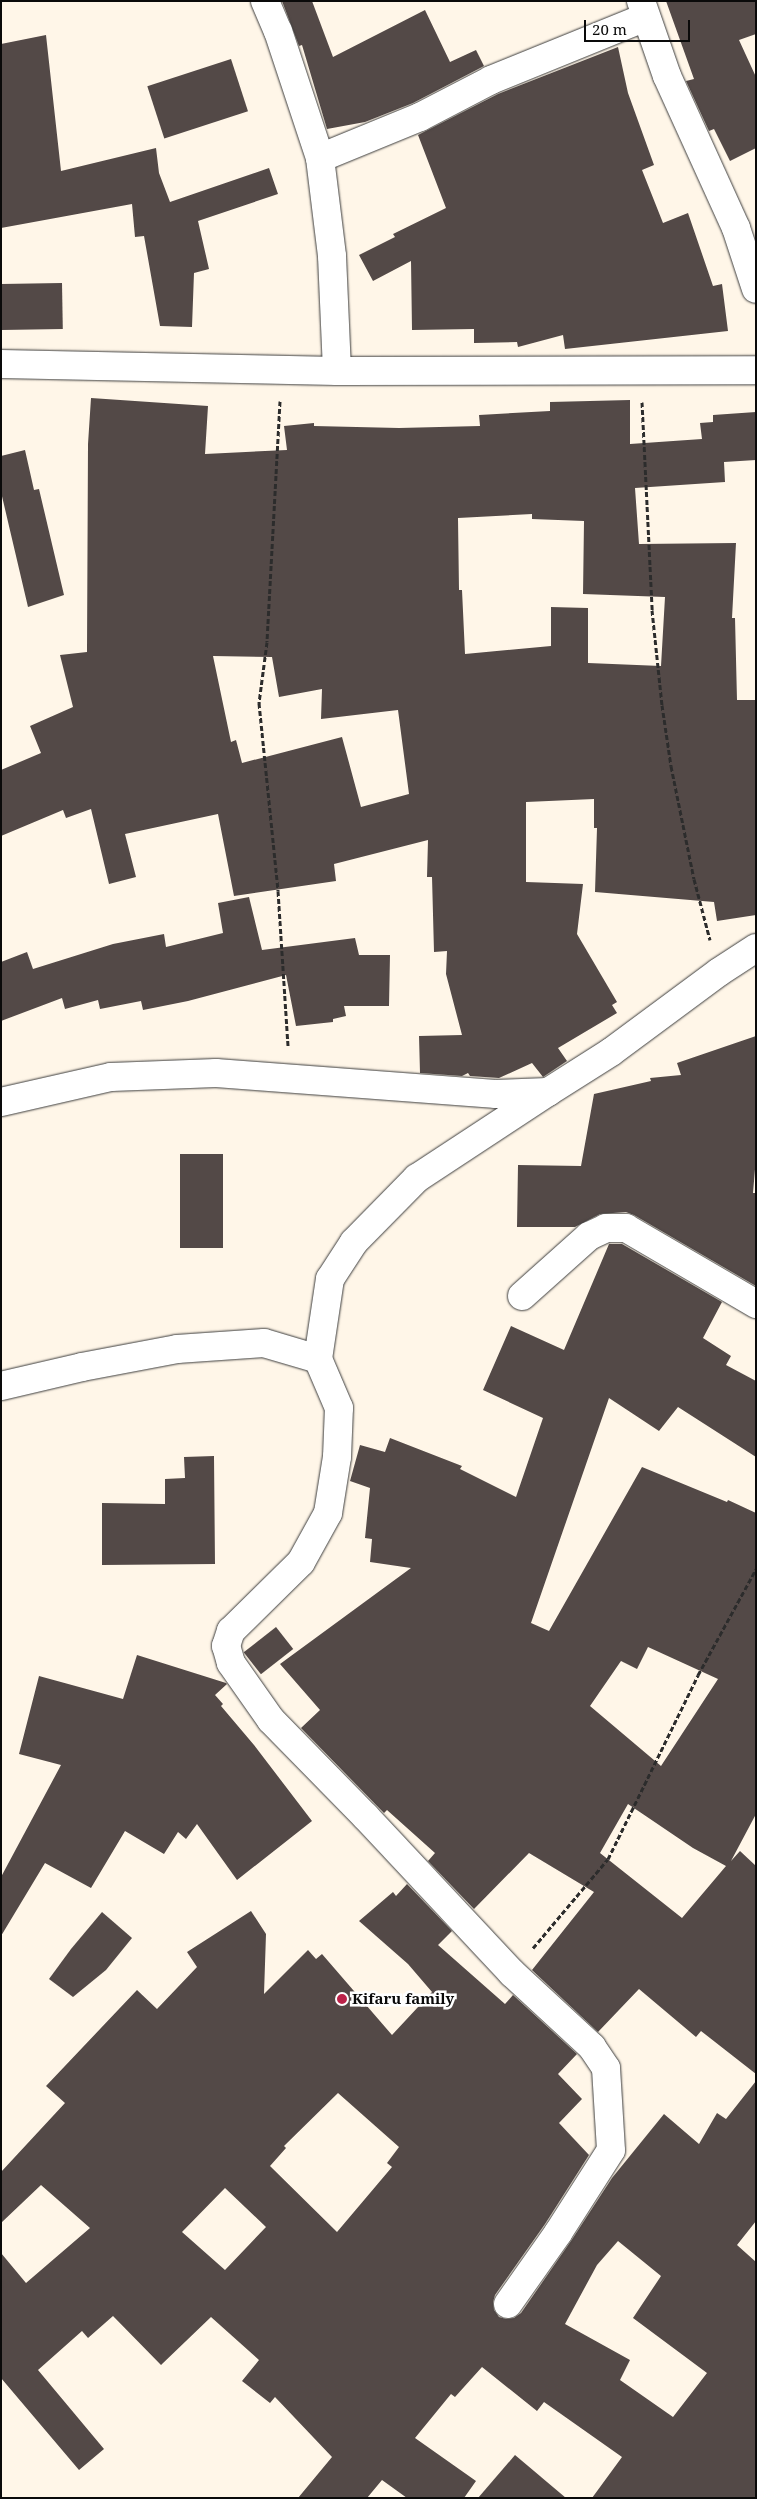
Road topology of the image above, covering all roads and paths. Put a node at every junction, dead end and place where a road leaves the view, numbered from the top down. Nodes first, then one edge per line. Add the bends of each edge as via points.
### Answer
1 (265, 1) edge
2 (643, 9) edge
3 (320, 158) junction
4 (756, 289) edge
5 (1, 364) edge
6 (282, 370) junction
7 (756, 370) edge
8 (337, 371) junction
9 (640, 371) junction
10 (756, 948) edge
11 (719, 972) junction
12 (291, 1079) junction
13 (548, 1092) junction
14 (1, 1102) edge
15 (522, 1296) dead end
16 (756, 1304) edge
17 (318, 1359) junction
18 (1, 1386) edge
19 (756, 1569) edge
20 (512, 1973) junction
21 (508, 2304) dead end

1 - 3 street
2 - 3 street via 420,117
2 - 4 street via 667,76 736,228
3 - 8 street via 332,256
5 - 6 street
6 - 8 street
6 - 12 path via 268,642 259,703 278,891
7 - 9 street
8 - 9 street
9 - 11 path via 652,610 662,705 694,879
10 - 11 street
11 - 13 street via 610,1052
12 - 13 street via 496,1094
12 - 14 street via 216,1073 111,1076
13 - 17 street via 417,1178 354,1242 330,1279
15 - 16 street via 589,1236 606,1228 626,1228
17 - 18 street via 264,1343 177,1349
17 - 20 street via 339,1408 337,1457 328,1513 301,1562 230,1631 226,1646 231,1663 271,1720
19 - 20 path via 698,1675 608,1859
20 - 21 street via 592,2048 606,2068 611,2150

